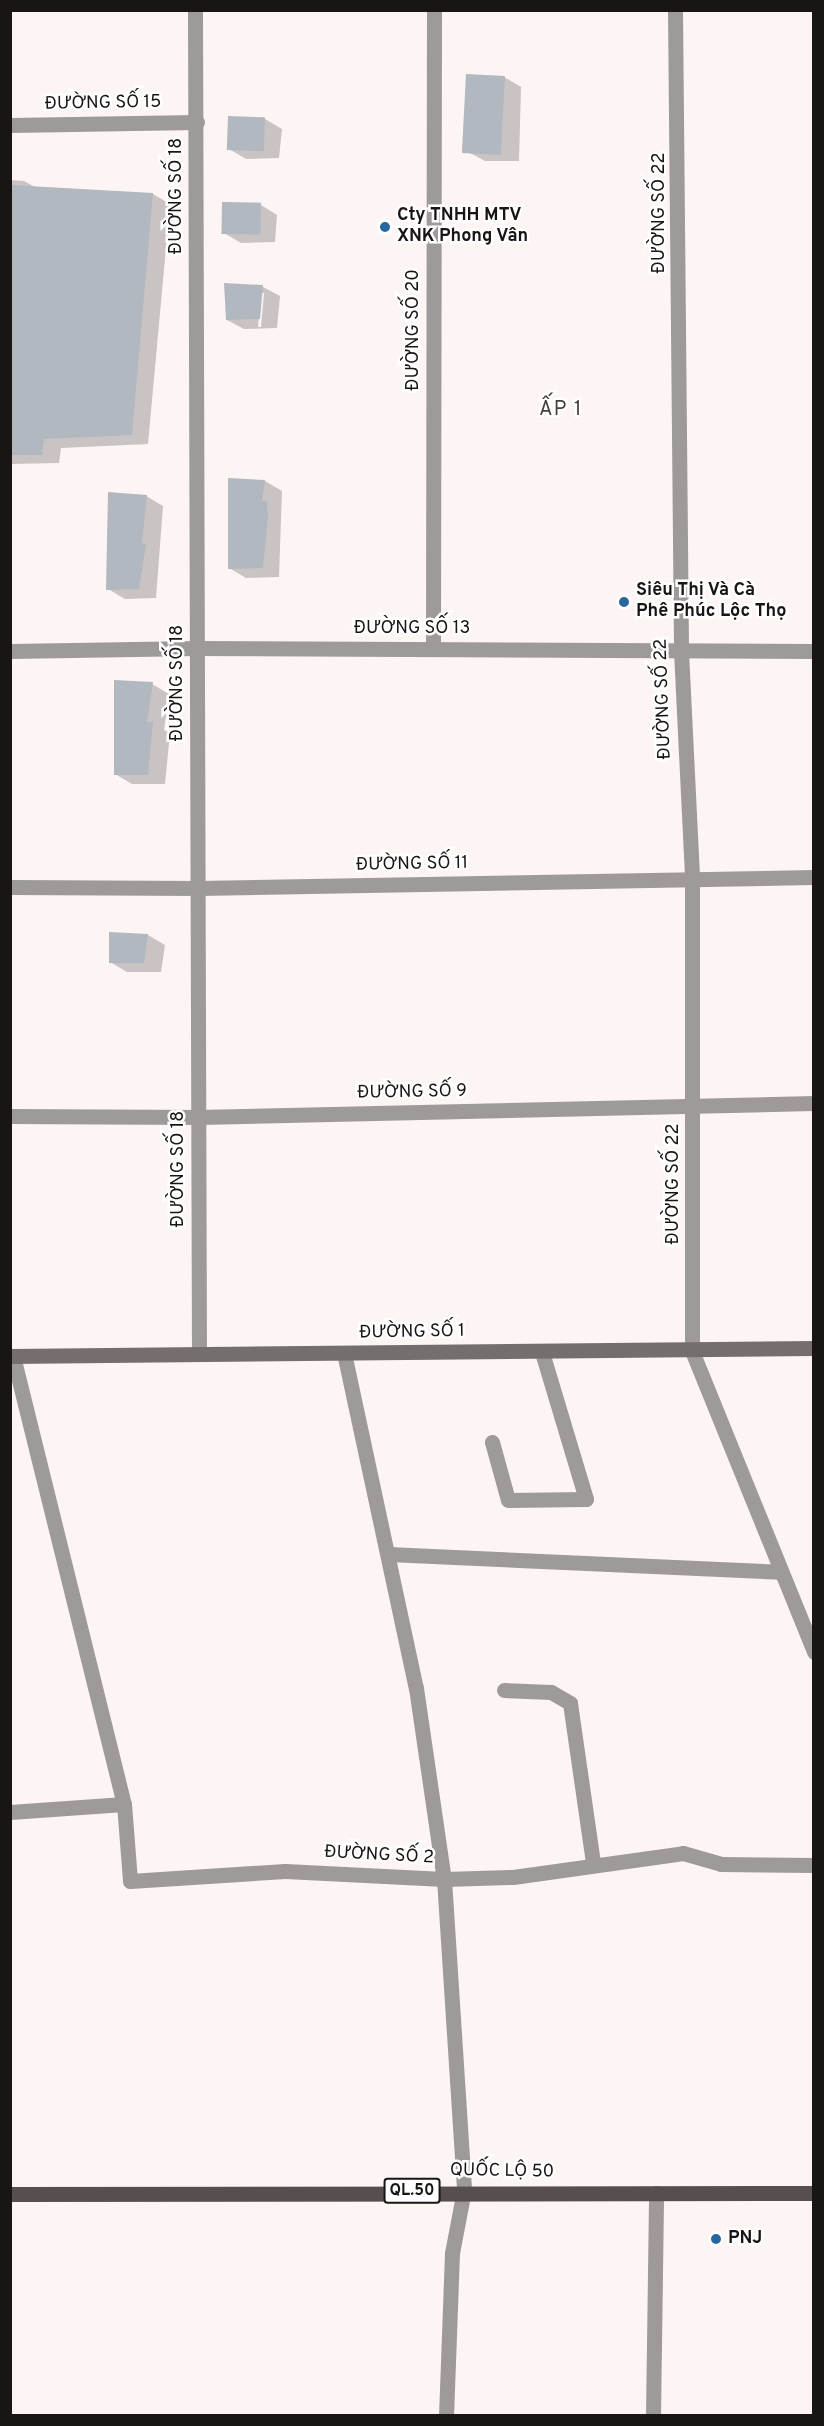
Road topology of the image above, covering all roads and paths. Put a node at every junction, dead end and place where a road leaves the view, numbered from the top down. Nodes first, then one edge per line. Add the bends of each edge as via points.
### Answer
1 (195, 10) edge
2 (434, 10) edge
3 (675, 10) edge
4 (197, 122) junction
5 (10, 125) edge
6 (197, 648) junction
7 (433, 649) junction
8 (10, 651) edge
9 (681, 651) junction
10 (813, 651) edge
11 (813, 877) edge
12 (692, 880) junction
13 (10, 886) edge
14 (198, 888) junction
15 (813, 1103) edge
16 (694, 1106) junction
17 (10, 1116) edge
18 (198, 1117) junction
19 (813, 1348) edge
20 (693, 1351) junction
21 (542, 1352) junction
22 (344, 1353) junction
23 (199, 1354) junction
24 (12, 1356) edge
25 (492, 1442) dead end
26 (388, 1554) junction
27 (780, 1572) junction
28 (813, 1652) edge
29 (504, 1690) dead end
30 (124, 1804) junction
31 (10, 1812) edge
32 (593, 1863) junction
33 (813, 1865) edge
34 (444, 1879) junction
35 (464, 2190) junction
36 (656, 2193) junction
37 (813, 2193) edge
38 (10, 2194) edge
39 (446, 2415) edge
40 (653, 2415) edge

1 - 4 street, ĐƯỜNG SỐ 18
2 - 7 street, ĐƯỜNG SỐ 20
3 - 9 street, ĐƯỜNG SỐ 22
4 - 5 street, ĐƯỜNG SỐ 15
4 - 6 street, ĐƯỜNG SỐ 18
6 - 7 street, ĐƯỜNG SỐ 13
6 - 8 street, ĐƯỜNG SỐ 13
6 - 14 street, ĐƯỜNG SỐ 18
7 - 9 street, ĐƯỜNG SỐ 13
9 - 10 street, ĐƯỜNG SỐ 13
9 - 12 street, ĐƯỜNG SỐ 22
11 - 12 street, ĐƯỜNG SỐ 11
12 - 14 street, ĐƯỜNG SỐ 11
12 - 16 street, ĐƯỜNG SỐ 22
13 - 14 street, ĐƯỜNG SỐ 11
14 - 18 street, ĐƯỜNG SỐ 18
15 - 16 street, ĐƯỜNG SỐ 9
16 - 18 street, ĐƯỜNG SỐ 9
16 - 20 street, ĐƯỜNG SỐ 22
17 - 18 street, ĐƯỜNG SỐ 9
18 - 23 street, ĐƯỜNG SỐ 18
19 - 20 street, ĐƯỜNG SỐ 1
20 - 21 street, ĐƯỜNG SỐ 1
20 - 27 street
21 - 22 street, ĐƯỜNG SỐ 1
21 - 25 street via 586,1499 508,1500
22 - 23 street, ĐƯỜNG SỐ 1
22 - 26 street
23 - 24 street, ĐƯỜNG SỐ 1
24 - 30 street
26 - 27 street
26 - 34 street via 416,1688
27 - 28 street
29 - 32 street via 551,1692 570,1703
30 - 31 street
30 - 34 street, ĐƯỜNG SỐ 2 via 130,1881 285,1871
32 - 33 street, ĐƯỜNG SỐ 2 via 683,1853 721,1864
32 - 34 street, ĐƯỜNG SỐ 2 via 513,1877
34 - 35 street
35 - 36 main road, QUỐC LỘ 50 / QL.50
35 - 38 main road, QUỐC LỘ 50 / QL.50
35 - 39 street via 452,2253
36 - 37 main road, QUỐC LỘ 50 / QL.50
36 - 40 street

